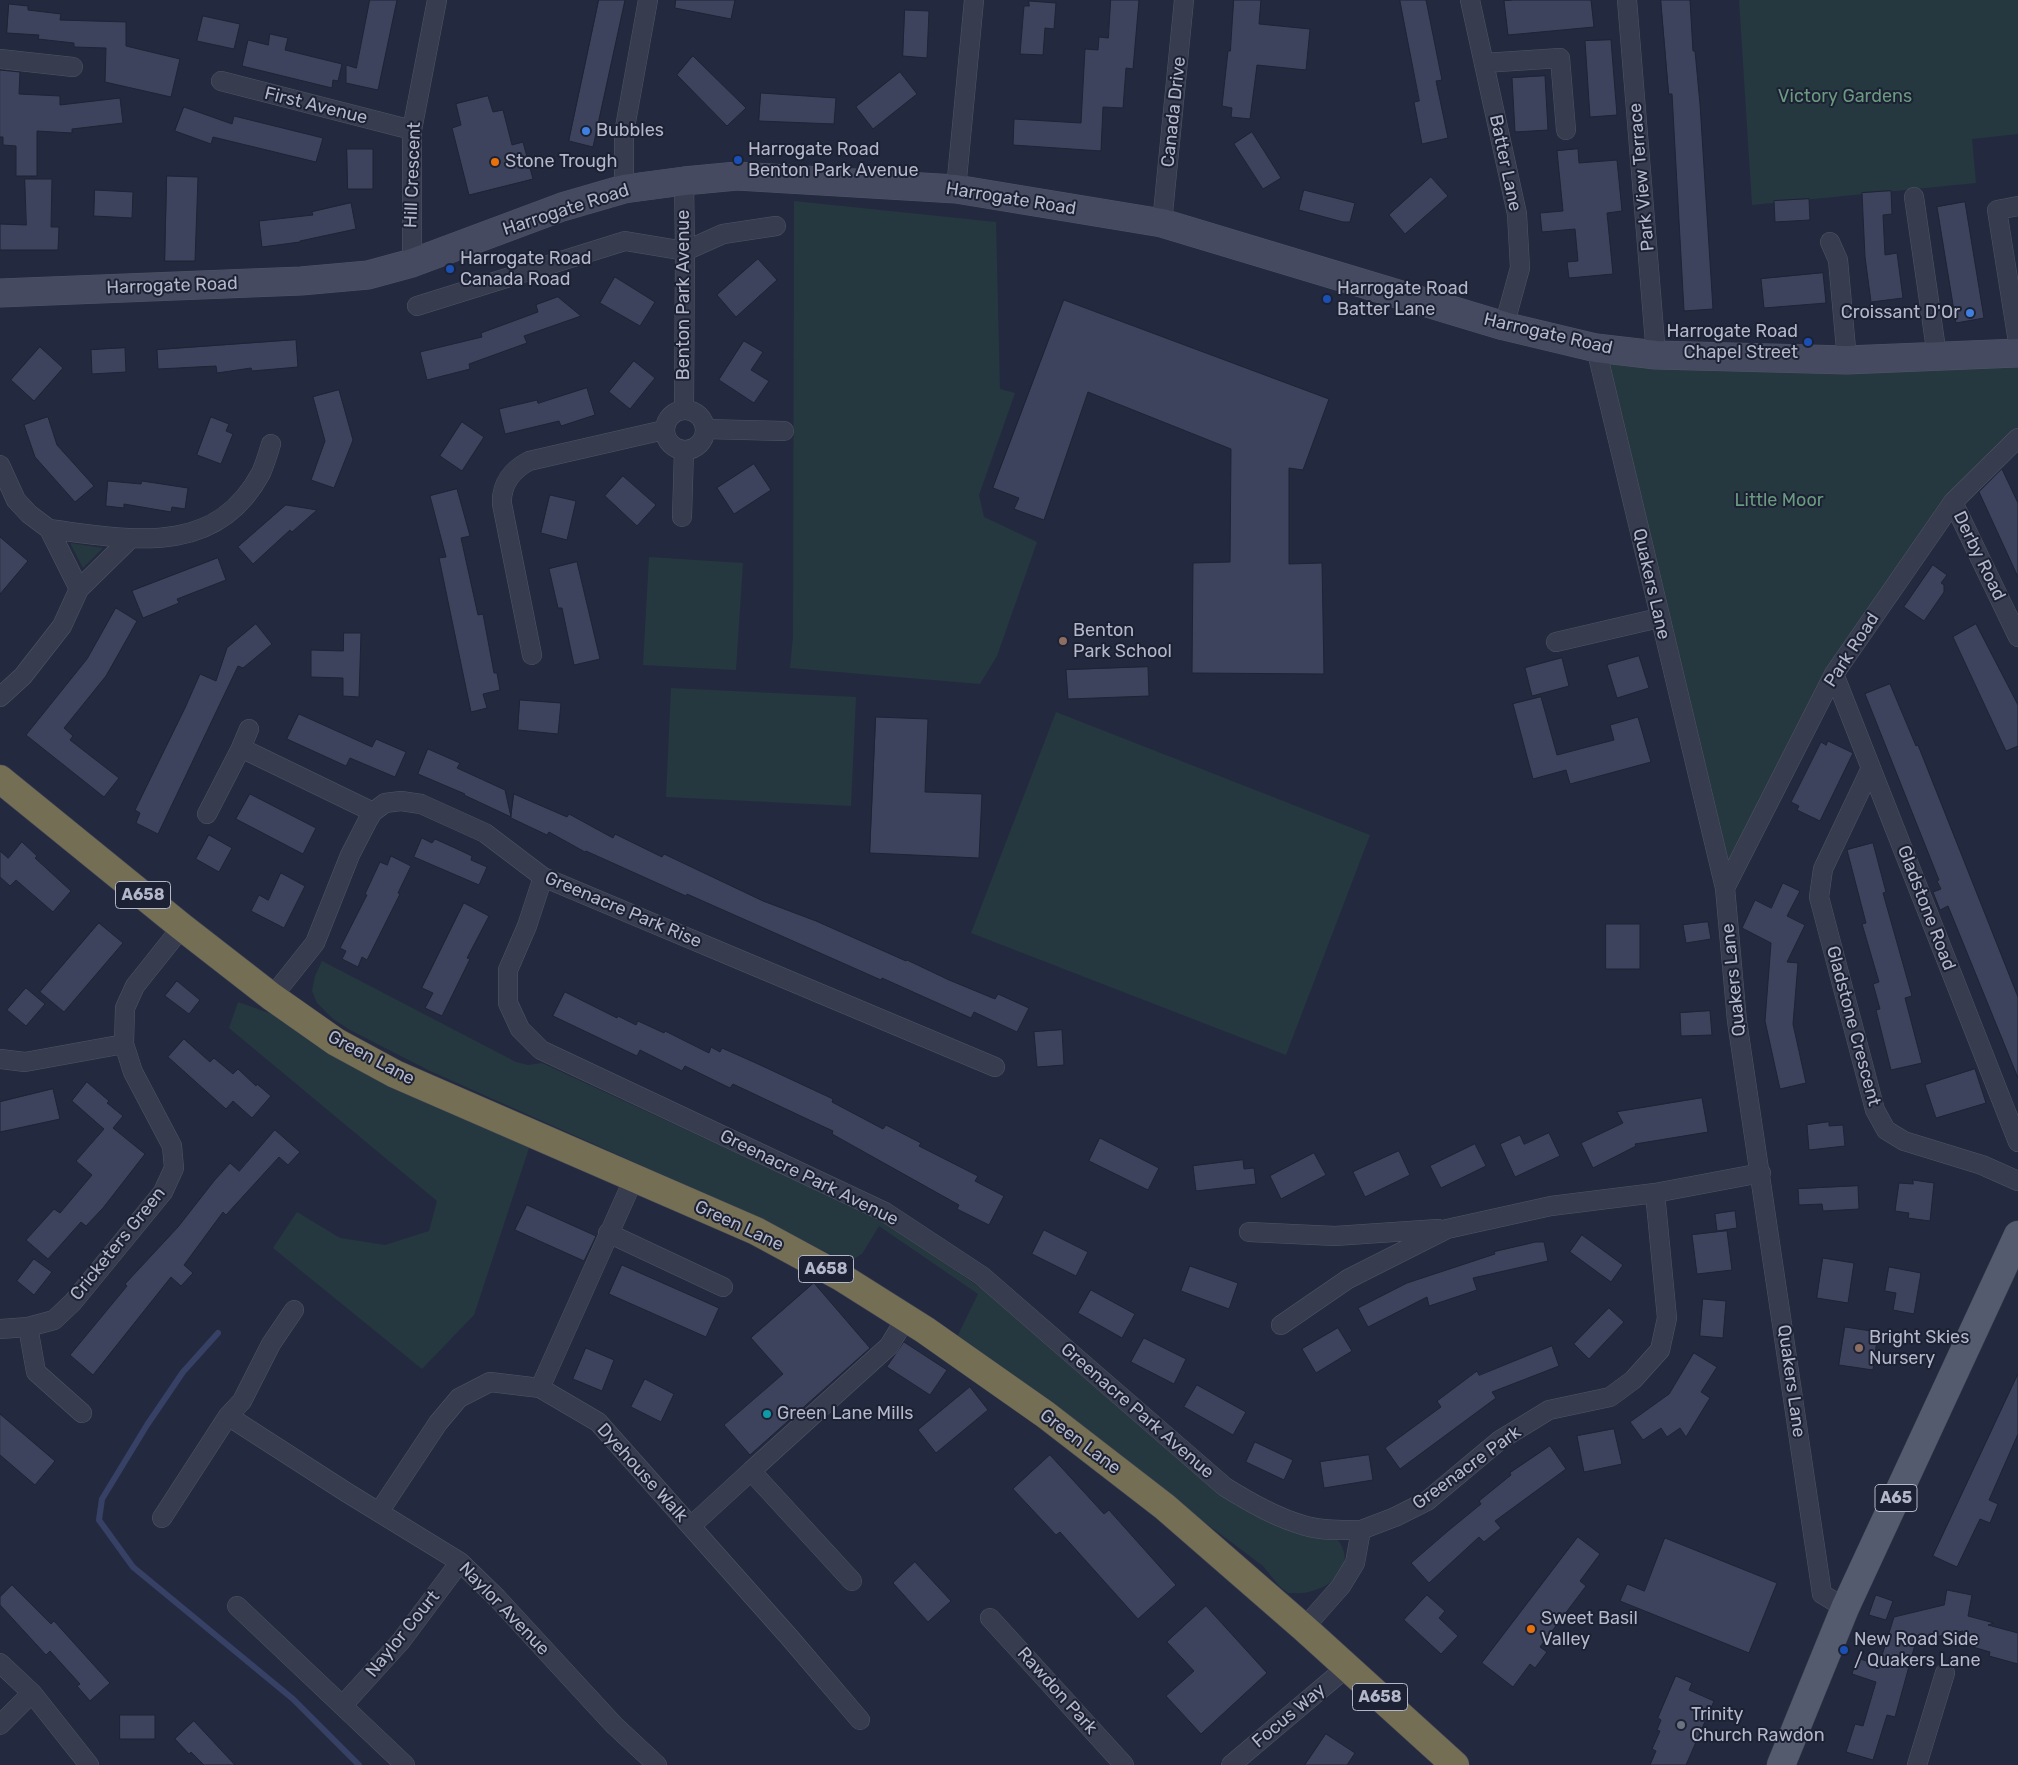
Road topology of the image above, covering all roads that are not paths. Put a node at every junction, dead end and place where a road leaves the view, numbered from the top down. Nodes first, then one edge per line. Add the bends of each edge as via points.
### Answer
1 (437, 0) edge
2 (648, 0) edge
3 (974, 0) edge
4 (1184, 0) edge
5 (1470, 0) edge
6 (1627, 0) edge
7 (0, 59) edge
8 (1484, 63) junction
9 (73, 67) dead end
10 (221, 81) dead end
11 (412, 130) junction
12 (1566, 130) dead end
13 (684, 181) junction
14 (624, 189) junction
15 (956, 189) junction
16 (1914, 197) dead end
17 (2018, 206) edge
18 (1162, 223) junction
19 (776, 226) dead end
20 (1830, 242) dead end
21 (686, 251) junction
22 (412, 263) junction
23 (0, 293) edge
24 (417, 306) dead end
25 (1504, 326) junction
26 (2018, 342) edge
27 (1596, 348) junction
28 (2018, 353) edge
29 (1656, 355) junction
30 (1937, 356) junction
31 (1847, 360) junction
32 (684, 410) junction
33 (705, 429) junction
34 (664, 430) junction
35 (784, 431) dead end
36 (2018, 438) edge
37 (271, 444) dead end
38 (684, 450) junction
39 (0, 465) edge
40 (1953, 502) junction
41 (682, 517) dead end
42 (49, 529) junction
43 (130, 539) junction
44 (79, 589) junction
45 (1659, 618) junction
46 (2018, 637) edge
47 (1556, 642) dead end
48 (532, 655) dead end
49 (1834, 674) junction
50 (3, 693) edge
51 (249, 729) dead end
52 (241, 748) junction
53 (1871, 768) junction
54 (0, 779) edge
55 (373, 812) junction
56 (207, 814) dead end
57 (543, 877) junction
58 (1725, 888) junction
59 (182, 927) junction
60 (272, 997) junction
61 (124, 1044) junction
62 (0, 1059) edge
63 (995, 1067) dead end
64 (2018, 1142) edge
65 (1761, 1173) junction
66 (634, 1178) junction
67 (2018, 1182) edge
68 (1654, 1193) junction
69 (1447, 1229) junction
70 (1248, 1232) dead end
71 (608, 1233) junction
72 (2018, 1235) edge
73 (723, 1287) dead end
74 (294, 1310) dead end
75 (906, 1318) junction
76 (1281, 1325) dead end
77 (28, 1327) junction
78 (0, 1329) edge
79 (540, 1388) junction
80 (82, 1413) dead end
81 (228, 1416) junction
82 (751, 1471) junction
83 (379, 1512) junction
84 (162, 1518) dead end
85 (691, 1526) junction
86 (1361, 1530) junction
87 (460, 1562) junction
88 (852, 1581) dead end
89 (237, 1606) dead end
90 (1845, 1608) junction
91 (990, 1618) dead end
92 (1304, 1628) junction
93 (0, 1663) edge
94 (1347, 1667) junction
95 (1945, 1673) dead end
96 (32, 1693) junction
97 (343, 1704) junction
98 (860, 1720) dead end
99 (0, 1725) edge
100 (89, 1765) edge
101 (405, 1765) edge
102 (657, 1765) edge
103 (1124, 1765) edge
104 (1231, 1765) edge
105 (1455, 1765) edge
106 (1781, 1765) edge
107 (1917, 1765) edge

1 - 11 street, Hill Crescent
2 - 14 street via 624,133
3 - 15 street
4 - 18 street, Canada Drive
5 - 8 street, Batter Lane
6 - 29 street, Park View Terrace
7 - 9 street
8 - 12 street via 1560,58
8 - 25 street, Batter Lane via 1517,214 1520,268
10 - 11 street, First Avenue
11 - 22 street, Hill Crescent
13 - 14 main road, Harrogate Road
13 - 15 main road, Harrogate Road via 737,176
13 - 21 street, Benton Park Avenue
14 - 22 main road, Harrogate Road via 562,207
15 - 18 main road, Harrogate Road
16 - 30 street
17 - 26 street via 1997,210
18 - 25 main road, Harrogate Road
19 - 21 street via 722,234
20 - 31 street via 1838,260
21 - 24 street via 625,240
21 - 32 street, Benton Park Avenue
22 - 23 main road, Harrogate Road via 368,275 301,281
25 - 27 main road, Harrogate Road
27 - 29 main road, Harrogate Road
27 - 45 street, Quakers Lane
28 - 30 main road, Harrogate Road
29 - 31 main road, Harrogate Road
30 - 31 main road, Harrogate Road
32 - 33 street via 699,416
32 - 34 street via 669,416
33 - 35 street
33 - 38 street via 698,445
34 - 38 street via 674,447
34 - 48 street via 529,461 508,479 503,488 502,504
36 - 40 street, Park Road
37 - 43 street via 262,471 250,492 228,514 183,536
38 - 41 street
39 - 42 street via 16,500
40 - 46 street, Derby Road
40 - 49 street, Park Road
42 - 43 street
42 - 44 street
43 - 44 street
44 - 50 street via 62,626 23,676
45 - 47 street
45 - 58 street, Quakers Lane
49 - 53 street, Gladstone Road
49 - 58 street, Park Road
51 - 52 street
52 - 55 street
52 - 56 street
53 - 64 street, Gladstone Road
53 - 67 street, Gladstone Crescent via 1822,869 1819,897 1875,1110 1886,1130 1904,1141 1982,1165
54 - 59 highway, Green Lane / A658
55 - 57 street, Greenacre Park Rise via 385,803 401,800 421,804 485,833
55 - 60 street via 350,855 315,943
57 - 63 street, Greenacre Park Rise
57 - 86 street, Greenacre Park Avenue via 508,970 508,1003 520,1029 541,1050 885,1212 982,1276 1225,1487 1260,1509 1307,1526
58 - 65 street, Quakers Lane via 1737,1021
59 - 60 highway, Green Lane / A658
59 - 61 street, Cricketers Green via 135,986 125,1008
60 - 66 highway, Green Lane / A658 via 336,1042 394,1074
61 - 62 street via 25,1062
61 - 77 street, Cricketers Green via 133,1072 172,1146 174,1168 164,1192 73,1302 54,1320
65 - 68 street
65 - 90 street, Quakers Lane via 1822,1594
66 - 71 street
66 - 75 highway, Green Lane / A658 via 756,1232 841,1277
68 - 69 street via 1551,1206
68 - 86 street, Greenacre Park via 1666,1318 1660,1350 1633,1380 1610,1397 1549,1410 1500,1440 1427,1501
69 - 70 street via 1336,1236
69 - 76 street via 1348,1279
71 - 73 street
71 - 79 street
72 - 90 main road, A65
74 - 81 street via 271,1344 242,1400
75 - 82 street via 889,1346
75 - 92 highway, Green Lane / A658 via 1046,1415 1165,1507
77 - 78 street, Cricketers Green
77 - 80 street via 36,1372
79 - 83 street, Dyehouse Walk via 490,1382 460,1398 438,1424
79 - 85 street, Dyehouse Walk via 598,1422
81 - 83 street, Naylor Avenue
81 - 84 street
82 - 85 street
82 - 88 street
83 - 87 street, Naylor Avenue
85 - 98 street, Dyehouse Walk
86 - 92 street via 1354,1564 1341,1586
87 - 97 street, Naylor Court via 401,1641
87 - 102 street, Naylor Avenue via 614,1725
89 - 97 street
90 - 106 main road, A65
91 - 103 street, Rawdon Park
92 - 94 highway, Green Lane / A658
93 - 96 street
94 - 104 street, Focus Way
94 - 105 highway, Green Lane / A658
95 - 107 street
96 - 99 street
96 - 100 street
97 - 101 street

